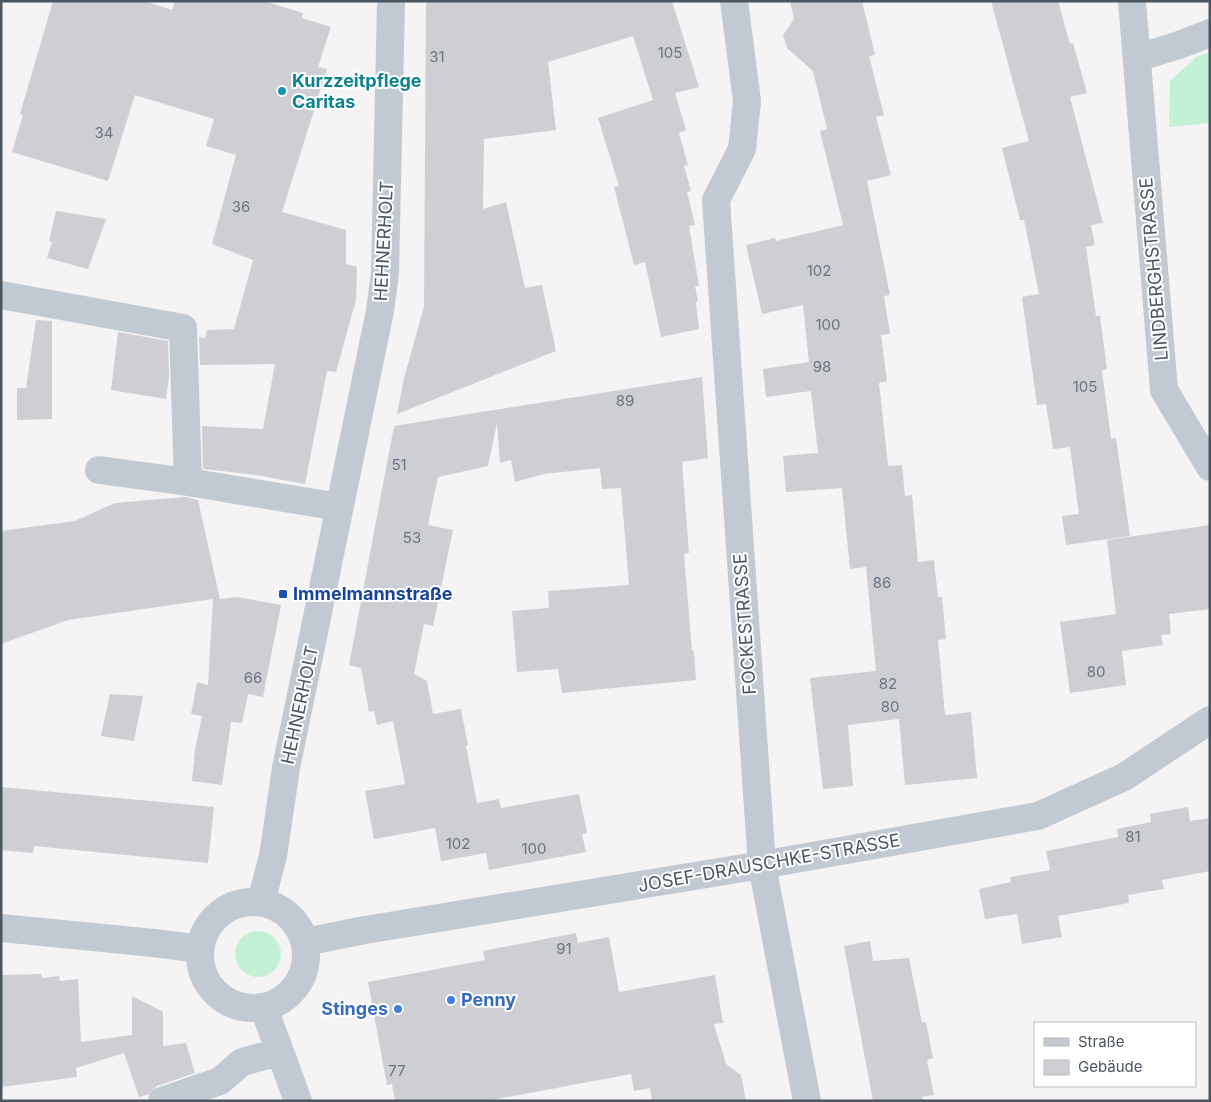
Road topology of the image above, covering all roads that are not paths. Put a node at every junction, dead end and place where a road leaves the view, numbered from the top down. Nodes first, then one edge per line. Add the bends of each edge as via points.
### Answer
1 (391, 1) edge
2 (734, 1) edge
3 (1132, 1) edge
4 (1210, 33) edge
5 (1137, 58) junction
6 (1, 296) edge
7 (1210, 467) edge
8 (99, 470) dead end
9 (188, 482) junction
10 (339, 507) junction
11 (1210, 720) edge
12 (762, 865) junction
13 (261, 902) junction
14 (1, 928) edge
15 (305, 942) junction
16 (200, 949) junction
17 (264, 1008) junction
18 (280, 1052) junction
19 (162, 1101) edge
20 (298, 1101) edge
21 (807, 1101) edge

1 - 10 street, HEHNERHOLT via 385,274
2 - 12 street, FOCKESTRASSE via 747,100 742,149 716,200
3 - 5 street, LINDBERGHSTRASSE
4 - 5 street
5 - 7 street, LINDBERGHSTRASSE via 1164,390
6 - 9 street via 183,328
8 - 9 street
9 - 10 street
10 - 13 street, HEHNERHOLT via 286,768 273,856
11 - 12 street, JOSEF-DRAUSCHKE-STRASSE via 1124,777 1038,816
12 - 15 street, JOSEF-DRAUSCHKE-STRASSE
12 - 21 street, FOCKESTRASSE
13 - 15 street via 281,910 297,924
13 - 16 street via 246,902 222,912 212,921
14 - 16 street
15 - 17 street via 305,969 300,982 288,996
16 - 17 street via 206,980 217,995 232,1004
17 - 18 street
18 - 19 street via 242,1062 220,1081
18 - 20 street

